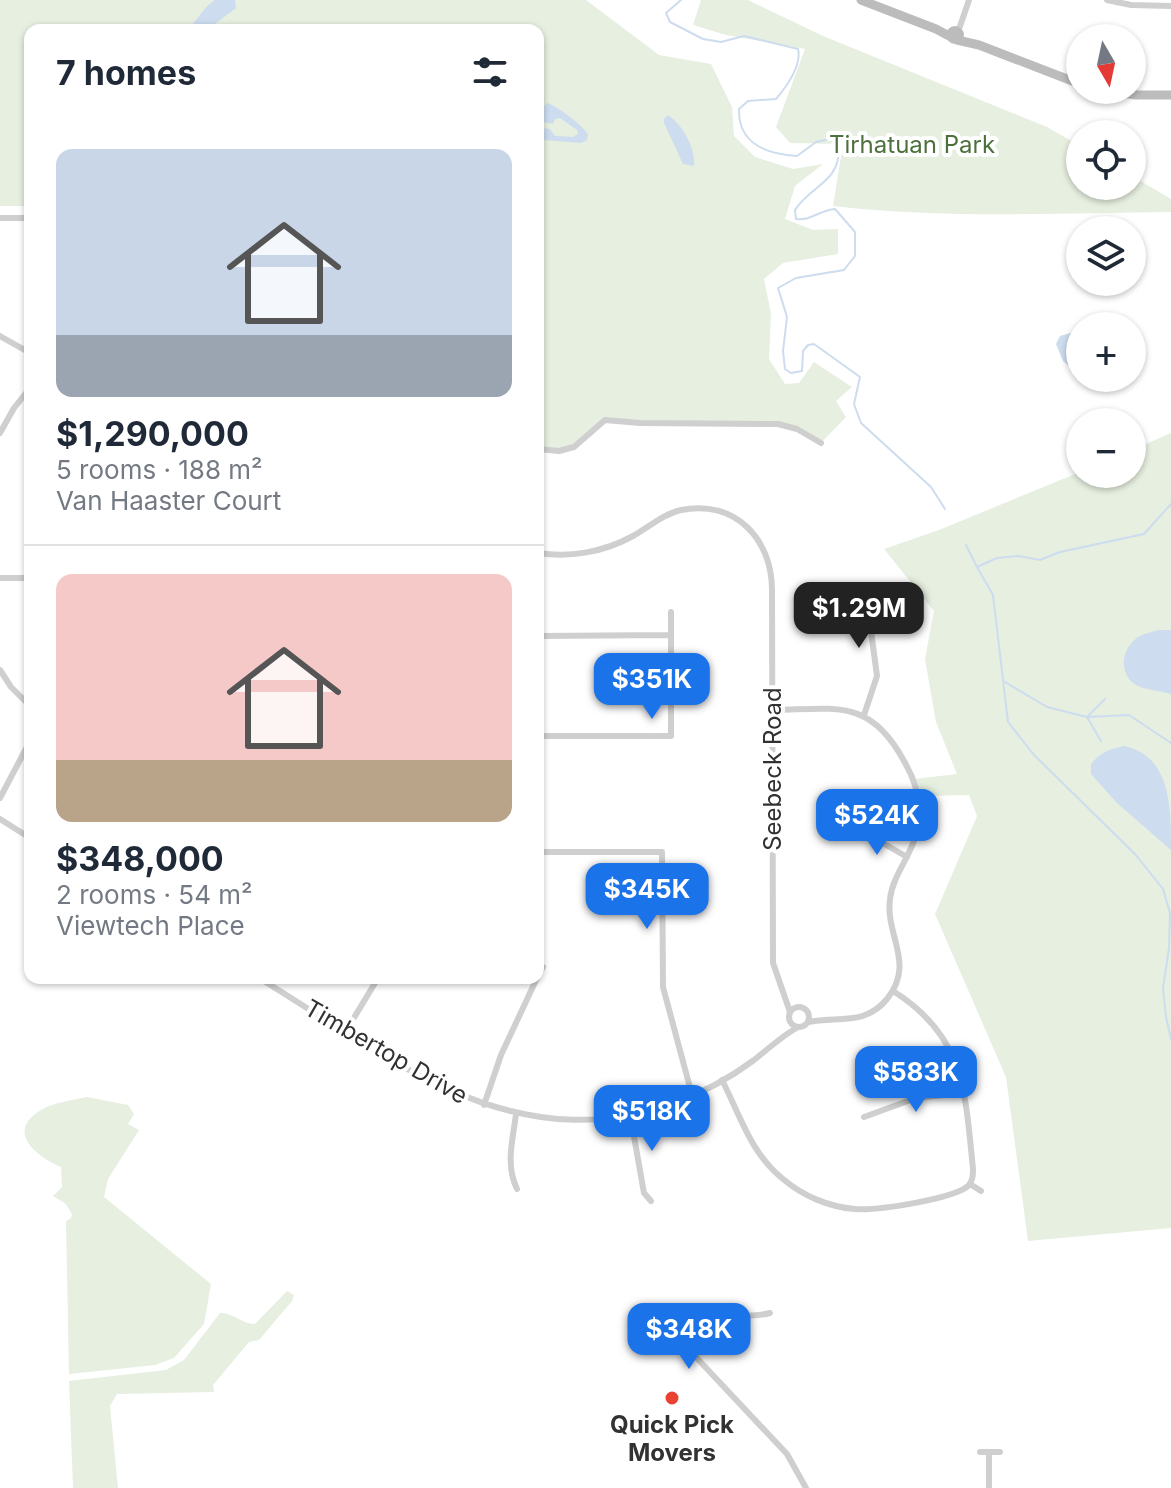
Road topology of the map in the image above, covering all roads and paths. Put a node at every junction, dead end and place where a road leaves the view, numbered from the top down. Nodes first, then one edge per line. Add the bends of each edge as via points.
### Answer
1 (861, 0) edge
2 (969, 0) edge
3 (1107, 0) edge
4 (1171, 6) edge
5 (956, 34) junction
6 (1066, 79) edge
7 (1146, 95) edge
8 (1171, 95) edge
9 (0, 218) edge
10 (24, 218) edge
11 (0, 336) edge
12 (24, 347) edge
13 (24, 396) edge
14 (0, 433) edge
15 (821, 443) dead end
16 (544, 450) edge
17 (544, 553) edge
18 (0, 578) edge
19 (24, 578) edge
20 (868, 589) dead end
21 (857, 593) dead end
22 (867, 601) junction
23 (671, 612) dead end
24 (671, 635) junction
25 (544, 636) edge
26 (0, 670) edge
27 (24, 700) edge
28 (773, 710) junction
29 (864, 715) junction
30 (544, 736) edge
31 (24, 752) edge
32 (0, 798) edge
33 (0, 819) edge
34 (862, 831) dead end
35 (24, 834) edge
36 (544, 852) edge
37 (907, 857) junction
38 (269, 984) edge
39 (374, 984) edge
40 (535, 984) edge
41 (893, 991) junction
42 (787, 999) junction
43 (800, 1007) junction
44 (808, 1011) junction
45 (790, 1012) junction
46 (824, 1019) junction
47 (790, 1021) junction
48 (808, 1022) junction
49 (798, 1027) junction
50 (346, 1031) junction
51 (784, 1034) junction
52 (722, 1080) junction
53 (963, 1093) junction
54 (692, 1095) junction
55 (484, 1105) junction
56 (516, 1114) junction
57 (630, 1114) junction
58 (864, 1117) dead end
59 (970, 1184) junction
60 (517, 1189) dead end
61 (981, 1191) dead end
62 (651, 1201) dead end
63 (770, 1313) dead end
64 (980, 1452) dead end
65 (989, 1452) junction
66 (1000, 1452) dead end
67 (806, 1488) edge
68 (989, 1488) edge

1 - 5 street
2 - 5 street
3 - 4 street
5 - 6 street
7 - 8 street
9 - 10 street
11 - 12 street
13 - 14 street
15 - 16 street via 778,424 605,420 574,447
17 - 28 street, Seebeck Road via 606,548 682,510 712,509 742,522 762,545 771,569
18 - 19 street
20 - 22 street
21 - 22 street
22 - 29 street via 877,671
23 - 24 street
24 - 25 street
24 - 30 street via 671,736
26 - 27 street
28 - 29 street
28 - 42 street, Seebeck Road via 773,963
29 - 37 street via 888,734 916,785 919,822
31 - 32 street
33 - 35 street
34 - 37 street
36 - 54 street via 664,850 664,992
37 - 41 street via 889,903 901,962
38 - 50 street, Timbertop Drive
39 - 50 street
40 - 55 street
41 - 46 street via 861,1017
41 - 53 street via 919,1009 944,1037
42 - 43 street
42 - 45 street, Seebeck Road
43 - 44 street
43 - 45 street
44 - 46 street
44 - 48 street
45 - 47 street
46 - 48 street
47 - 49 street
47 - 51 street, Timbertop Drive
48 - 49 street
49 - 51 street, Timbertop Drive
50 - 55 street, Timbertop Drive via 433,1084
51 - 52 street, Timbertop Drive
52 - 54 street, Timbertop Drive
52 - 59 street via 762,1157 783,1180 817,1200 856,1209 889,1208
53 - 58 street via 916,1098
53 - 59 street via 973,1166
54 - 57 street, Timbertop Drive
55 - 56 street, Timbertop Drive
56 - 57 street, Timbertop Drive via 567,1119
56 - 60 street via 510,1168
57 - 62 street via 644,1193
59 - 61 street
63 - 67 street via 697,1319 684,1326 682,1334 694,1355 787,1454
64 - 65 street
65 - 66 street
65 - 68 street

